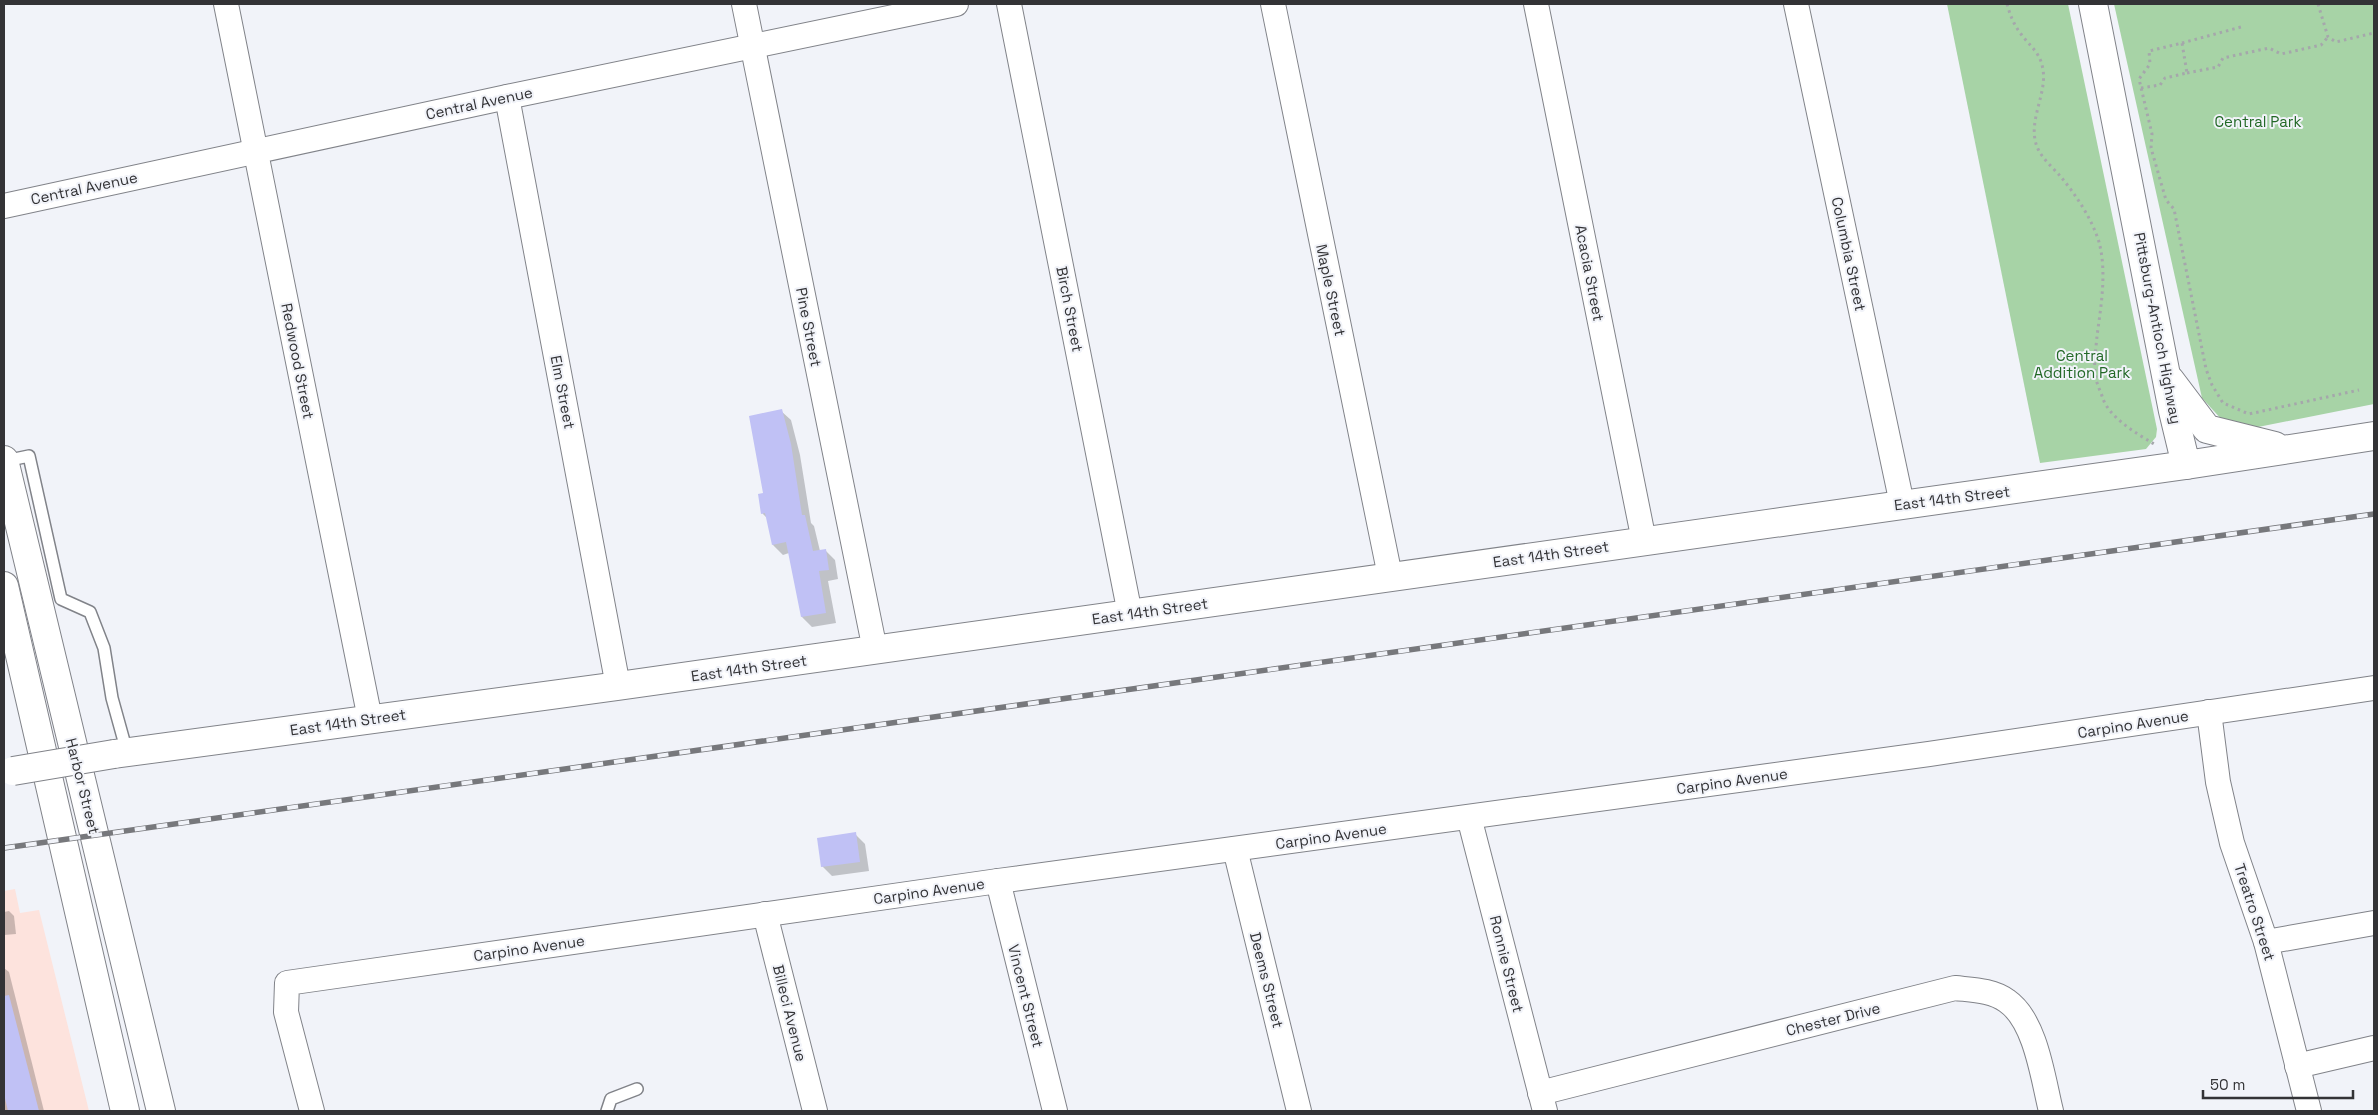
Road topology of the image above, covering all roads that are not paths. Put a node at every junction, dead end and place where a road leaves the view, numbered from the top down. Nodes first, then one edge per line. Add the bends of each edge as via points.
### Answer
1 (226, 4) edge
2 (744, 4) edge
3 (956, 4) edge
4 (1009, 4) edge
5 (1273, 4) edge
6 (1536, 4) edge
7 (1796, 4) edge
8 (2093, 4) edge
9 (752, 46) junction
10 (507, 97) junction
11 (256, 151) junction
12 (4, 206) edge
13 (2166, 375) junction
14 (2374, 436) edge
15 (2289, 449) junction
16 (4, 461) edge
17 (2186, 464) junction
18 (1902, 504) junction
19 (1644, 541) junction
20 (1390, 576) junction
21 (4, 586) edge
22 (1130, 614) junction
23 (875, 650) junction
24 (618, 686) junction
25 (2374, 688) edge
26 (2209, 712) junction
27 (370, 719) junction
28 (120, 753) junction
29 (8, 771) edge
30 (1469, 817) junction
31 (1235, 848) junction
32 (998, 881) junction
33 (765, 914) junction
34 (2374, 923) edge
35 (2266, 942) junction
36 (2374, 1048) edge
37 (2297, 1066) junction
38 (637, 1090) dead end
39 (1542, 1102) edge
40 (125, 1111) edge
41 (161, 1111) edge
42 (312, 1111) edge
43 (607, 1111) edge
44 (815, 1111) edge
45 (1055, 1111) edge
46 (1299, 1111) edge
47 (2051, 1111) edge
48 (2309, 1111) edge

1 - 11 street, Redwood Street
2 - 9 street, Pine Street
3 - 9 street, Central Avenue
4 - 22 street, Birch Street
5 - 20 street, Maple Street
6 - 19 street, Acacia Street
7 - 18 street, Columbia Street
8 - 13 street, Pittsburg-Antioch Highway
9 - 10 street, Central Avenue
9 - 23 street, Pine Street
10 - 11 street, Central Avenue
10 - 24 street, Elm Street
11 - 12 street, Central Avenue
11 - 27 street, Redwood Street
13 - 15 street via 2207,429
13 - 17 street, Pittsburg-Antioch Highway
14 - 15 street
15 - 17 street
16 - 28 lane via 29,456 61,598 90,612 104,648
16 - 41 street, Harbor Street
17 - 18 street, East 14th Street
18 - 19 street, East 14th Street
19 - 20 street, East 14th Street
20 - 22 street, East 14th Street
21 - 40 street, Harbor Street
22 - 23 street, East 14th Street
23 - 24 street, East 14th Street
24 - 27 street, East 14th Street
25 - 26 street, Carpino Avenue
26 - 30 street, Carpino Avenue
26 - 35 street, Treatro Street via 2218,782 2232,843
27 - 28 street, East 14th Street
28 - 29 street, East 14th Street, bridge
30 - 31 street, Carpino Avenue
30 - 39 street, Ronnie Street
31 - 32 street, Carpino Avenue
31 - 46 street, Deems Street
32 - 33 street, Carpino Avenue
32 - 45 street, Vincent Street
33 - 42 street, Carpino Avenue via 287,983 286,1012
33 - 44 street, Billeci Avenue
34 - 35 street
35 - 37 street, Treatro Street
36 - 37 street
37 - 48 street, Treatro Street
38 - 43 lane via 612,1099
39 - 47 street, Chester Drive via 1955,988 1983,990 2007,1001 2024,1019

